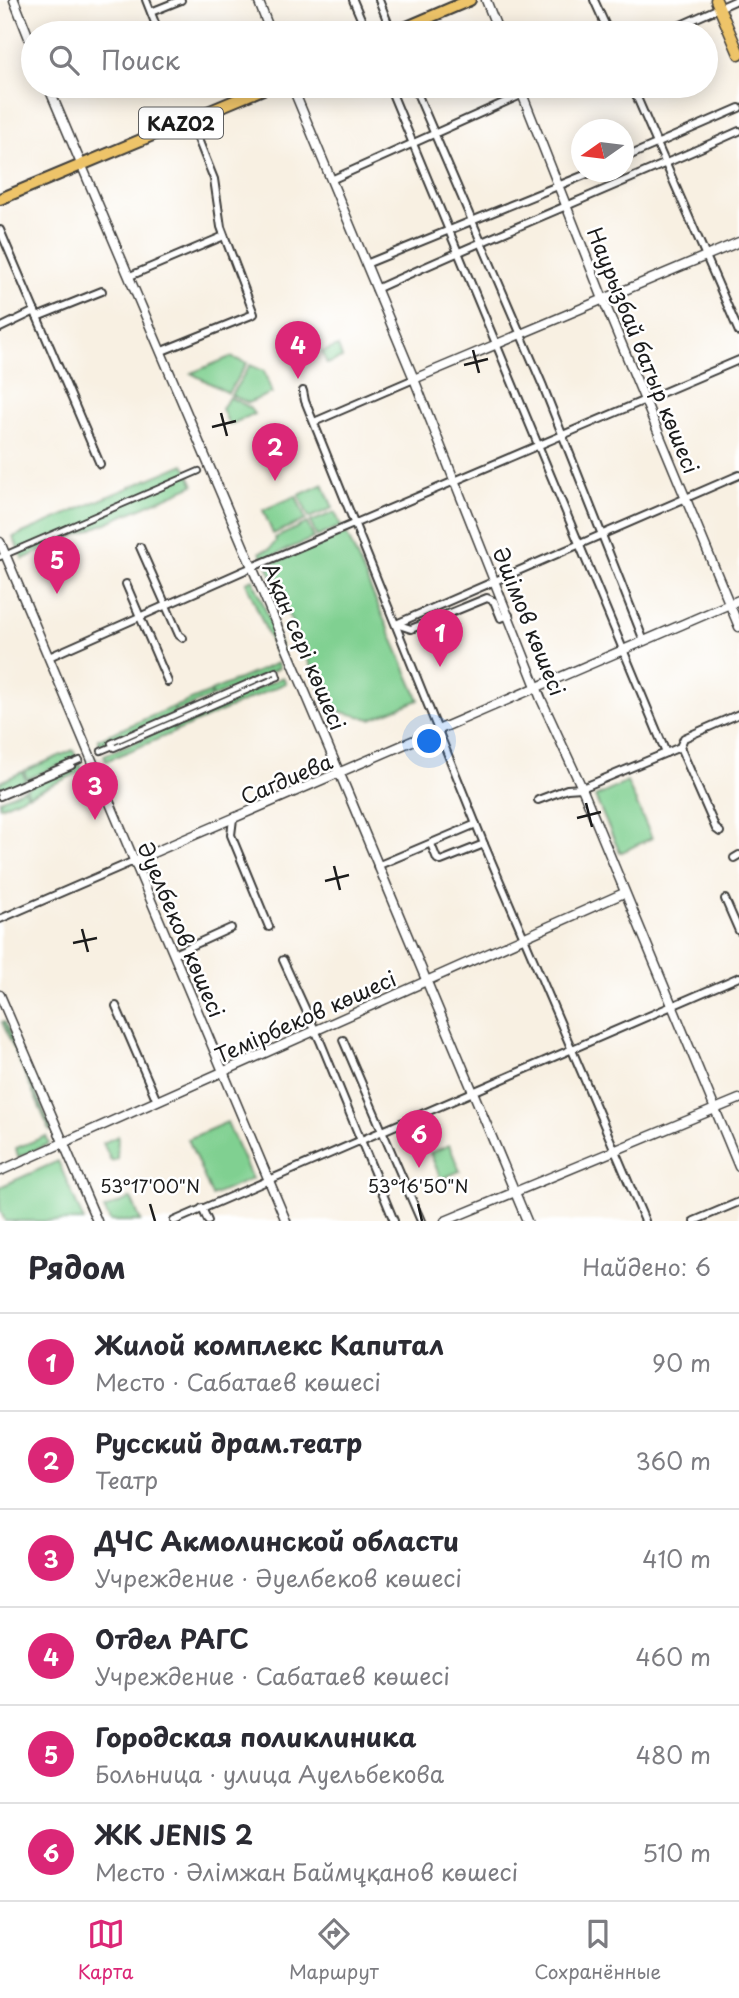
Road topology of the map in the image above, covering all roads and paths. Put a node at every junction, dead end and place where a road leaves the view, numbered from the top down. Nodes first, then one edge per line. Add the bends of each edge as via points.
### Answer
1 (14, 0) edge
2 (146, 0) edge
3 (181, 0) edge
4 (258, 0) edge
5 (353, 0) edge
6 (379, 0) edge
7 (470, 0) edge
8 (486, 0) edge
9 (594, 0) edge
10 (737, 0) edge
11 (718, 4) edge
12 (151, 12) junction
13 (22, 21) edge
14 (154, 21) edge
15 (266, 21) edge
16 (362, 21) edge
17 (388, 21) edge
18 (421, 21) edge
19 (494, 21) edge
20 (604, 21) edge
21 (686, 21) edge
22 (739, 54) edge
23 (53, 98) edge
24 (241, 98) edge
25 (297, 98) edge
26 (394, 98) edge
27 (419, 98) edge
28 (505, 98) edge
29 (524, 98) edge
30 (637, 98) edge
31 (739, 108) edge
32 (190, 119) junction
33 (739, 131) edge
34 (433, 134) junction
35 (414, 143) junction
36 (657, 144) junction
37 (634, 154) edge
38 (666, 164) junction
39 (81, 165) junction
40 (331, 180) junction
41 (571, 181) edge
42 (559, 186) junction
43 (0, 199) edge
44 (567, 207) junction
45 (471, 222) junction
46 (0, 230) edge
47 (451, 231) junction
48 (224, 236) junction
49 (480, 242) junction
50 (739, 242) edge
51 (459, 251) junction
52 (705, 256) junction
53 (366, 264) junction
54 (130, 276) junction
55 (376, 289) junction
56 (102, 292) dead end
57 (603, 299) junction
58 (36, 314) junction
59 (0, 328) edge
60 (739, 332) edge
61 (519, 335) junction
62 (496, 344) junction
63 (162, 351) junction
64 (739, 360) edge
65 (414, 379) junction
66 (303, 391) dead end
67 (644, 399) junction
68 (314, 422) junction
69 (561, 435) junction
70 (538, 444) junction
71 (100, 464) dead end
72 (199, 471) dead end
73 (739, 475) edge
74 (454, 481) junction
75 (684, 497) junction
76 (355, 524) junction
77 (600, 535) junction
78 (0, 542) edge
79 (579, 544) junction
80 (140, 547) dead end
81 (2, 556) edge
82 (252, 567) junction
83 (496, 582) junction
84 (126, 584) dead end
85 (739, 600) edge
86 (729, 604) junction
87 (166, 606) junction
88 (509, 615) junction
89 (141, 617) junction
90 (396, 624) junction
91 (739, 627) edge
92 (183, 638) dead end
93 (644, 641) junction
94 (622, 651) junction
95 (49, 657) junction
96 (280, 673) dead end
97 (168, 682) dead end
98 (537, 688) junction
99 (739, 713) edge
100 (439, 731) junction
101 (680, 747) junction
102 (101, 751) dead end
103 (666, 753) junction
104 (80, 760) dead end
105 (340, 774) junction
106 (582, 788) junction
107 (0, 795) edge
108 (538, 800) dead end
109 (233, 819) junction
110 (476, 824) junction
111 (720, 832) dead end
112 (431, 844) junction
113 (484, 844) junction
114 (134, 861) junction
115 (377, 866) junction
116 (624, 893) junction
117 (725, 899) dead end
118 (0, 919) edge
119 (269, 927) dead end
120 (231, 928) dead end
121 (739, 931) edge
122 (524, 938) junction
123 (174, 954) junction
124 (283, 960) dead end
125 (739, 977) edge
126 (426, 982) junction
127 (0, 995) edge
128 (671, 1005) junction
129 (116, 1006) dead end
130 (315, 1031) junction
131 (343, 1040) dead end
132 (571, 1049) junction
133 (224, 1072) junction
134 (472, 1091) junction
135 (739, 1099) edge
136 (158, 1101) junction
137 (714, 1109) junction
138 (382, 1130) junction
139 (361, 1139) junction
140 (63, 1143) junction
141 (615, 1150) junction
142 (739, 1167) edge
143 (0, 1171) edge
144 (269, 1178) junction
145 (514, 1192) junction
146 (739, 1202) edge
147 (202, 1208) junction
148 (97, 1221) edge
149 (174, 1221) edge
150 (208, 1221) edge
151 (286, 1221) edge
152 (394, 1221) edge
153 (421, 1221) edge
154 (445, 1221) edge
155 (527, 1221) edge
156 (645, 1221) edge
157 (694, 1221) edge

1 - 13 street
2 - 12 street
3 - 12 street
4 - 15 street
5 - 16 street
6 - 17 street
7 - 18 highway
8 - 19 street
9 - 20 street
10 - 11 street
11 - 21 street
11 - 22 main road
12 - 14 street
23 - 39 street, Ақан сері көшесі
24 - 32 highway, KАZ02
25 - 40 street, Әшімов көшесі
26 - 35 street
27 - 34 street
28 - 34 street
29 - 42 street, Наурызбай батыр көшесі
30 - 36 street
31 - 36 street
32 - 39 highway, KАZ02
32 - 48 street via 214,179
33 - 38 street
34 - 35 street
34 - 45 street
35 - 40 street
35 - 47 street
36 - 37 street
36 - 38 street
38 - 44 street
38 - 52 street
39 - 43 highway, KАZ02
39 - 54 street, Ақан сері көшесі
40 - 53 street, Әшімов көшесі
41 - 42 street
42 - 44 street, Наурызбай батыр көшесі
42 - 45 street
44 - 49 street
44 - 57 street, Наурызбай батыр көшесі
45 - 47 street
45 - 49 street
46 - 58 street
47 - 51 street
47 - 53 street
48 - 54 street
48 - 63 street via 254,314
49 - 51 street
49 - 61 street
50 - 52 street
51 - 55 street
51 - 62 street
52 - 57 street
52 - 60 street
53 - 55 street, Әшімов көшесі
54 - 63 street, Ақан сері көшесі
55 - 65 street, Әшімов көшесі
56 - 58 street
57 - 61 street
57 - 67 street, Наурызбай батыр көшесі
58 - 59 street
58 - 71 street
61 - 62 street
61 - 69 street
62 - 65 street
62 - 70 street
63 - 82 street, Ақан сері көшесі
64 - 67 street
65 - 68 street
65 - 74 street, Әшімов көшесі
66 - 68 street
67 - 69 street
67 - 75 street, Наурызбай батыр көшесі
68 - 76 street
69 - 70 street
69 - 77 street
70 - 74 street
70 - 79 street
72 - 81 street
73 - 75 street
74 - 76 street
74 - 83 street, Әшімов көшесі
75 - 77 street
75 - 86 street, Наурызбай батыр көшесі
76 - 82 street
76 - 90 street
77 - 79 street
77 - 93 street
78 - 81 street, Әуелбеков көшесі
79 - 83 street
79 - 94 street
80 - 87 street
81 - 95 street, Әуелбеков көшесі
82 - 87 street
82 - 105 street, Ақан сері көшесі
83 - 88 street, Әшімов көшесі
83 - 90 street
84 - 89 street
85 - 86 street, Сагдиева
86 - 91 street, Наурызбай батыр көшесі
86 - 93 street, Сагдиева
87 - 89 street
87 - 92 street
88 - 90 street via 501,618 494,601 487,598 411,629
88 - 98 street, Әшімов көшесі
89 - 95 street
89 - 97 street
90 - 100 street
93 - 94 street, Сагдиева
94 - 98 street, Сагдиева
94 - 103 street
95 - 114 street, Әуелбеков көшесі
96 - 102 street
98 - 100 street, Сагдиева
98 - 106 street, Әшімов көшесі
99 - 101 street via 684,738
100 - 105 street, Сагдиева
100 - 110 street
101 - 103 street
101 - 111 street
103 - 106 street
104 - 107 street
105 - 109 street, Сагдиева
105 - 115 street, Ақан сері көшесі
106 - 108 street
106 - 116 street, Әшімов көшесі
109 - 114 street, Сагдиева
109 - 119 street via 231,835
110 - 112 street
110 - 113 street
112 - 113 street via 440,861
112 - 115 street
113 - 122 street
114 - 118 street, Сагдиева
114 - 123 street, Әуелбеков көшесі
115 - 126 street, Ақан сері көшесі
116 - 122 street, Темірбеков көшесі
116 - 128 street, Әшімов көшесі
117 - 121 street
120 - 123 street
122 - 126 street, Темірбеков көшесі
122 - 132 street
123 - 133 street, Әуелбеков көшесі
124 - 130 street
125 - 128 street
126 - 130 street, Темірбеков көшесі
126 - 134 street, Ақан сері көшесі
127 - 140 street
128 - 132 street
128 - 137 street, Әшімов көшесі
129 - 136 street
130 - 133 street, Темірбеков көшесі
130 - 139 street
131 - 138 street
132 - 134 street
132 - 141 street
133 - 136 street, Темірбеков көшесі
133 - 144 street, Әуелбеков көшесі
134 - 138 street
134 - 145 street, Ақан сері көшесі
135 - 137 street
136 - 140 street, Темірбеков көшесі
137 - 141 street
137 - 142 street, Әшімов көшесі
138 - 139 street
138 - 153 street
139 - 144 street
139 - 152 street
140 - 143 street, Темірбеков көшесі
140 - 148 street
141 - 145 street
141 - 156 street
144 - 147 street
144 - 151 street, Әуелбеков көшесі
145 - 154 street
145 - 155 street, Ақан сері көшесі
146 - 157 street
147 - 149 street
147 - 150 street

